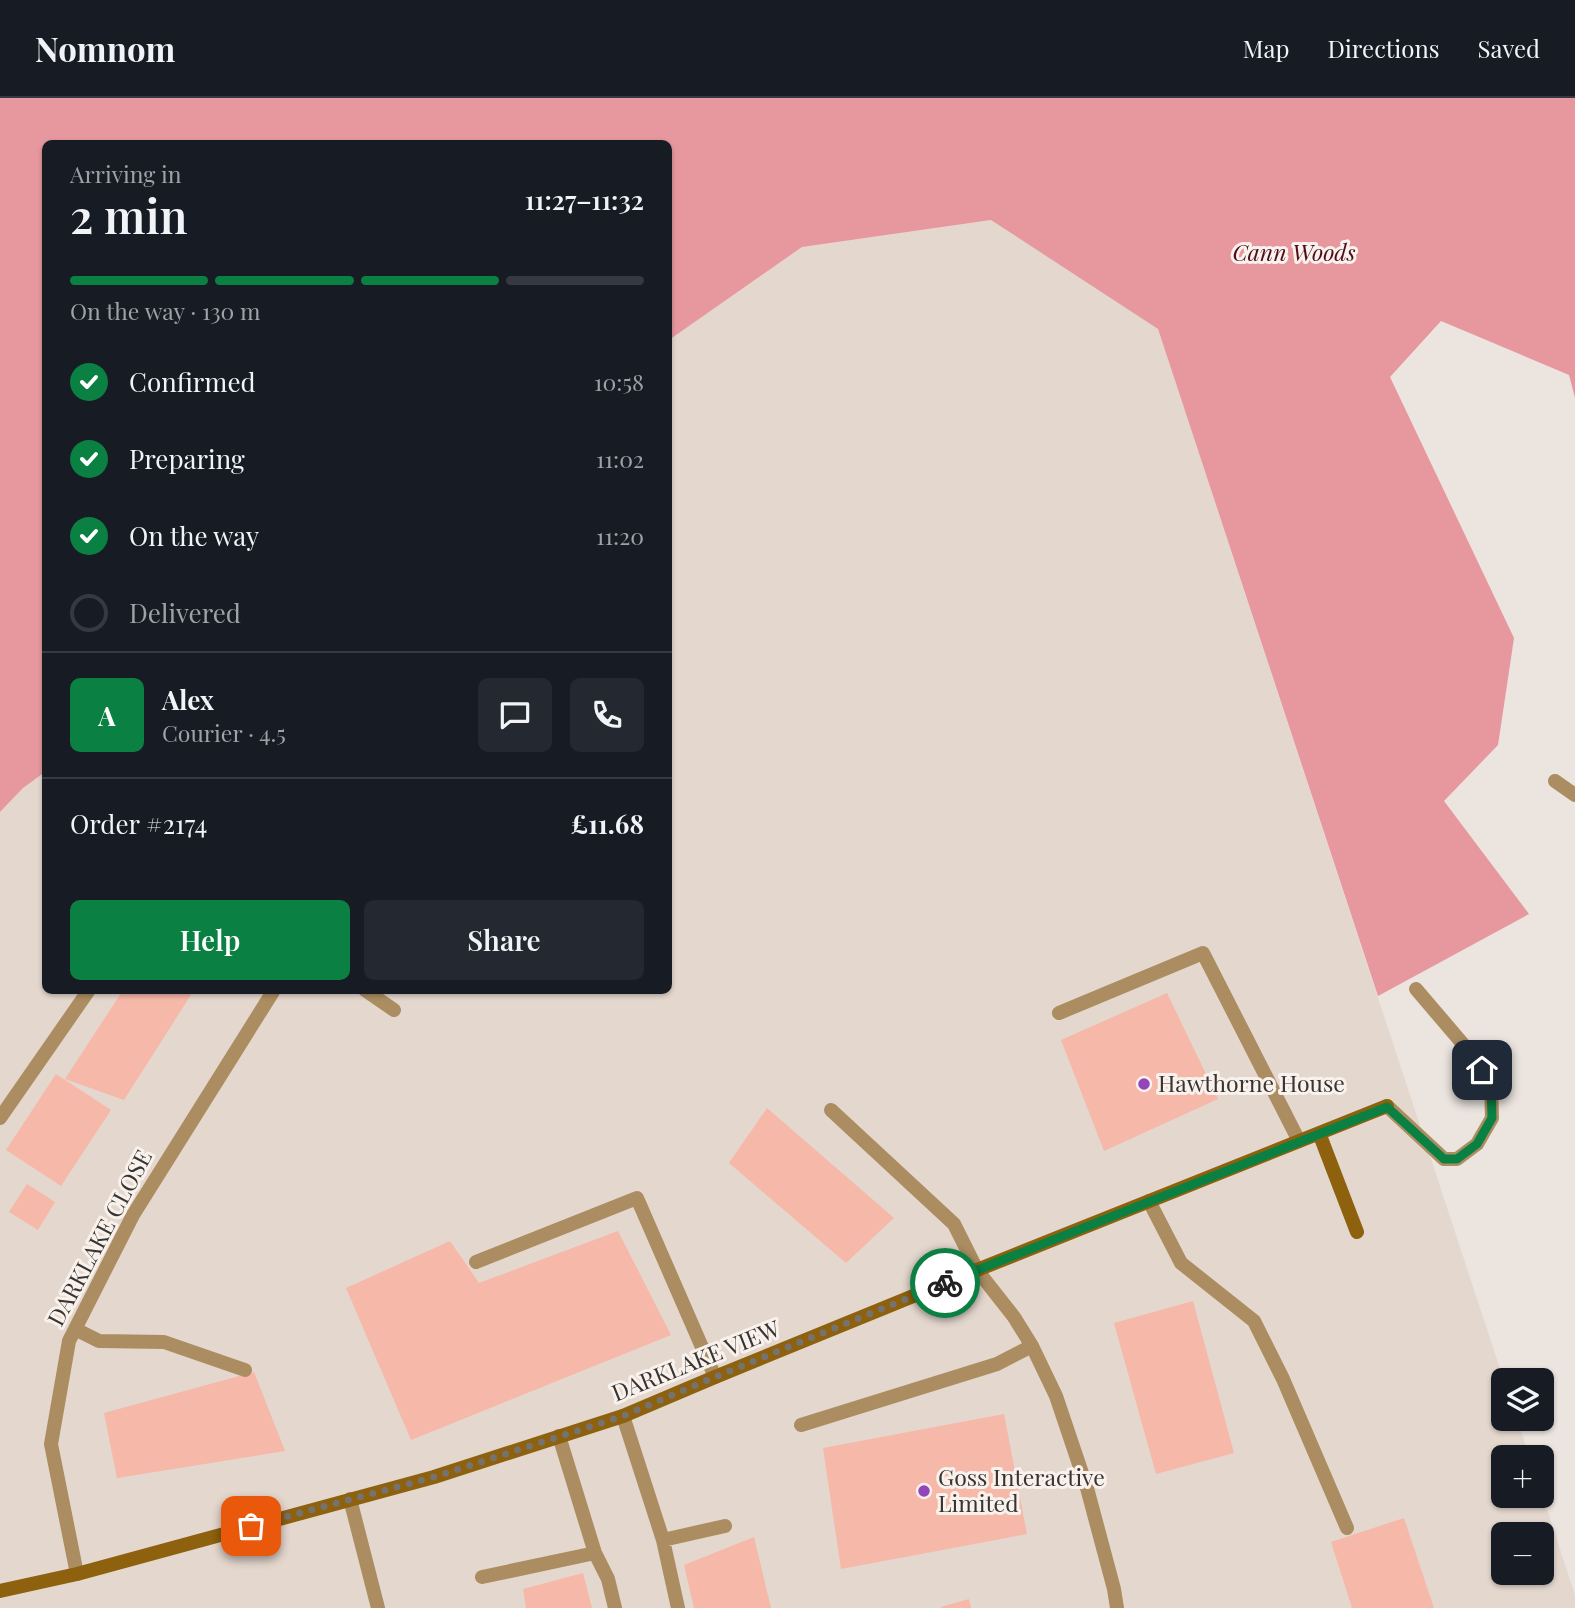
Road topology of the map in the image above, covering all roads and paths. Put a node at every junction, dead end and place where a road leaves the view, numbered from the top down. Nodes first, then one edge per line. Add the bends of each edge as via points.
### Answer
1 (1555, 781) dead end
2 (1575, 795) edge
3 (1416, 989) dead end
4 (86, 994) edge
5 (271, 994) edge
6 (371, 994) edge
7 (394, 1010) dead end
8 (1059, 1013) dead end
9 (1387, 1107) joint
10 (831, 1110) dead end
11 (0, 1118) edge
12 (1319, 1133) junction
13 (1299, 1141) junction
14 (1149, 1201) junction
15 (1357, 1232) dead end
16 (476, 1262) dead end
17 (977, 1270) junction
18 (75, 1329) junction
19 (1032, 1346) junction
20 (245, 1370) dead end
21 (715, 1377) junction
22 (623, 1416) junction
23 (801, 1425) dead end
24 (559, 1436) junction
25 (350, 1499) junction
26 (725, 1526) dead end
27 (1347, 1528) dead end
28 (663, 1540) junction
29 (595, 1553) junction
30 (77, 1574) junction
31 (482, 1577) dead end
32 (0, 1591) edge
33 (379, 1608) edge
34 (615, 1608) edge
35 (678, 1608) edge
36 (1117, 1608) edge

1 - 2 lane
3 - 9 lane via 1491,1083 1492,1118 1477,1144 1457,1159 1444,1159
4 - 11 lane
5 - 18 lane, DARKLAKE CLOSE via 133,1215
6 - 7 lane
8 - 13 lane via 1203,953
9 - 12 street, DARKLAKE VIEW
10 - 17 lane via 954,1224
12 - 13 street, DARKLAKE VIEW
12 - 15 street
13 - 14 street, DARKLAKE VIEW
14 - 17 street, DARKLAKE VIEW
14 - 27 lane via 1181,1263 1254,1321
16 - 21 lane via 636,1198
17 - 19 lane
17 - 21 street, DARKLAKE VIEW
18 - 20 lane via 99,1341 164,1342
18 - 30 lane, DARKLAKE CLOSE via 69,1340 51,1444
19 - 23 lane via 997,1364
19 - 36 lane via 1056,1396 1087,1488
21 - 22 street, DARKLAKE VIEW
22 - 24 street, DARKLAKE VIEW
22 - 28 lane
24 - 25 street, DARKLAKE VIEW
24 - 29 lane
25 - 30 street, DARKLAKE VIEW
25 - 33 lane
26 - 28 lane
28 - 35 lane
29 - 31 lane
29 - 34 lane
30 - 32 street, DARKLAKE VIEW

